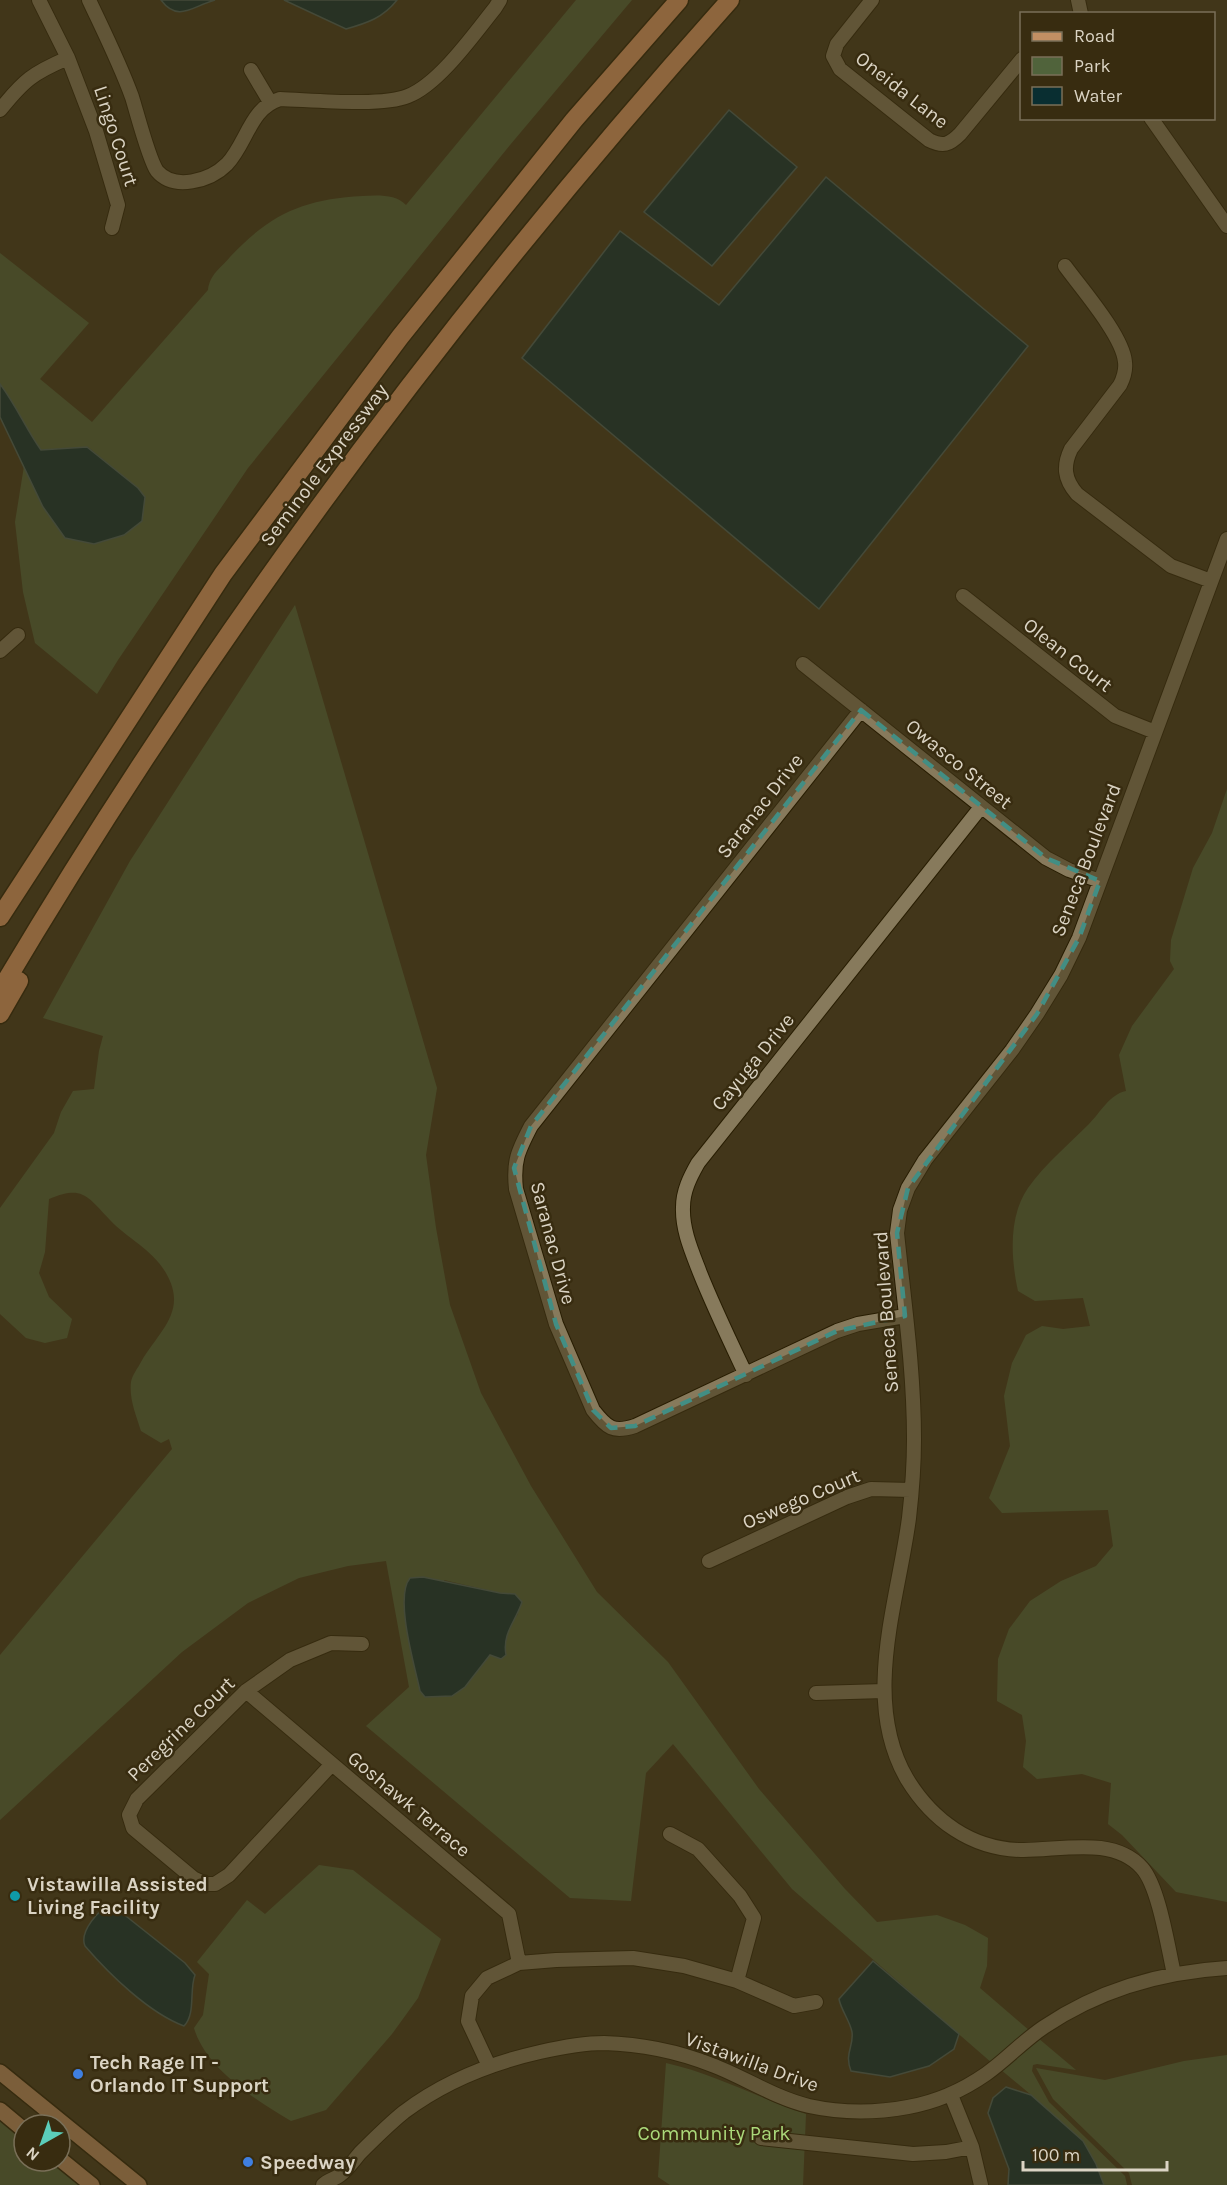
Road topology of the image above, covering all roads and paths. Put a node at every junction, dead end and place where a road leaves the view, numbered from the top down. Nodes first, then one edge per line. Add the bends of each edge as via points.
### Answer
1 (39, 0) edge
2 (89, 0) edge
3 (500, 0) edge
4 (679, 0) edge
5 (730, 0) edge
6 (872, 0) edge
7 (68, 58) junction
8 (1020, 61) edge
9 (251, 70) dead end
10 (270, 102) junction
11 (0, 110) edge
12 (1152, 120) edge
13 (1227, 226) edge
14 (112, 228) dead end
15 (1065, 266) dead end
16 (1227, 539) edge
17 (1211, 581) junction
18 (963, 596) dead end
19 (18, 636) dead end
20 (0, 651) edge
21 (803, 663) dead end
22 (861, 710) junction
23 (1155, 732) junction
24 (137, 771) junction
25 (981, 807) junction
26 (1100, 881) junction
27 (0, 917) edge
28 (0, 992) edge
29 (0, 1014) edge
30 (905, 1316) junction
31 (746, 1375) junction
32 (911, 1490) junction
33 (709, 1561) dead end
34 (362, 1644) dead end
35 (246, 1691) junction
36 (884, 1691) junction
37 (816, 1693) dead end
38 (332, 1764) junction
39 (670, 1834) dead end
40 (519, 1964) junction
41 (1227, 1968) edge
42 (1174, 1974) junction
43 (737, 1982) junction
44 (816, 2002) dead end
45 (489, 2066) junction
46 (0, 2072) edge
47 (951, 2095) junction
48 (0, 2110) edge
49 (12, 2120) edge
50 (761, 2138) dead end
51 (972, 2147) junction
52 (72, 2169) edge
53 (340, 2180) edge
54 (92, 2185) edge
55 (139, 2185) edge
56 (323, 2185) edge
57 (981, 2185) edge

1 - 7 street, Lingo Court
2 - 10 street via 131,96 155,169 169,180 177,183 201,178 226,165 255,118
3 - 10 street via 440,72 409,96 380,101
4 - 27 highway, Seminole Expressway via 574,120 407,328 254,530
5 - 24 highway, Seminole Expressway via 485,290 270,574
6 - 8 street, Oneida Lane via 837,44 833,56 840,69 940,145 951,143 960,134
7 - 11 street via 38,71
7 - 14 street, Lingo Court via 96,131 118,205
9 - 10 street
12 - 13 street
15 - 17 street via 1118,338 1126,360 1120,385 1066,458 1069,484 1156,556
16 - 17 street, Seneca Boulevard
17 - 23 street, Seneca Boulevard
18 - 23 street, Olean Court via 1115,716
19 - 20 street
21 - 22 street, Owasco Street
22 - 25 street, Owasco Street
22 - 31 street, Saranac Drive via 531,1126 514,1168 516,1189 556,1324 584,1393 602,1422 623,1430
23 - 26 street, Seneca Boulevard
24 - 28 highway, Seminole Expressway
24 - 29 highway via 125,803
25 - 26 street, Owasco Street via 1046,858
25 - 31 street, Cayuga Drive via 690,1176 682,1206 688,1244
26 - 30 street, Seneca Boulevard via 1079,938 1037,1014 925,1160 908,1188 897,1233
30 - 31 street, Saranac Drive via 858,1323
30 - 32 street, Seneca Boulevard via 914,1438
32 - 33 street, Oswego Court via 871,1489 847,1497
32 - 36 street, Seneca Boulevard
34 - 35 street, Peregrine Court via 331,1642 290,1660
35 - 38 street, Goshawk Terrace
35 - 38 street, Peregrine Court via 137,1799 129,1815 142,1835 193,1878 215,1884 229,1875
36 - 37 street
36 - 42 street, Seneca Boulevard via 894,1753 924,1804 942,1822 993,1847 1105,1849 1125,1855 1142,1868 1154,1892
38 - 40 street, Goshawk Terrace via 509,1914
39 - 43 street via 698,1849 754,1918
40 - 43 street via 633,1958 684,1966
40 - 45 street via 487,1978 472,1996 468,2021
41 - 42 street, Vistawilla Drive
42 - 47 street, Vistawilla Drive via 1124,1987 1085,2003 1044,2027 987,2074
43 - 44 street via 794,2006
45 - 47 street, Vistawilla Drive via 572,2045 603,2043 675,2054 807,2105 839,2110 910,2107
45 - 53 street, Vistawilla Drive via 448,2084 403,2113 370,2143
46 - 55 main road
47 - 51 street
48 - 49 main road
50 - 51 street via 913,2154
51 - 57 street
52 - 54 main road
53 - 56 street, Vistawilla Drive

